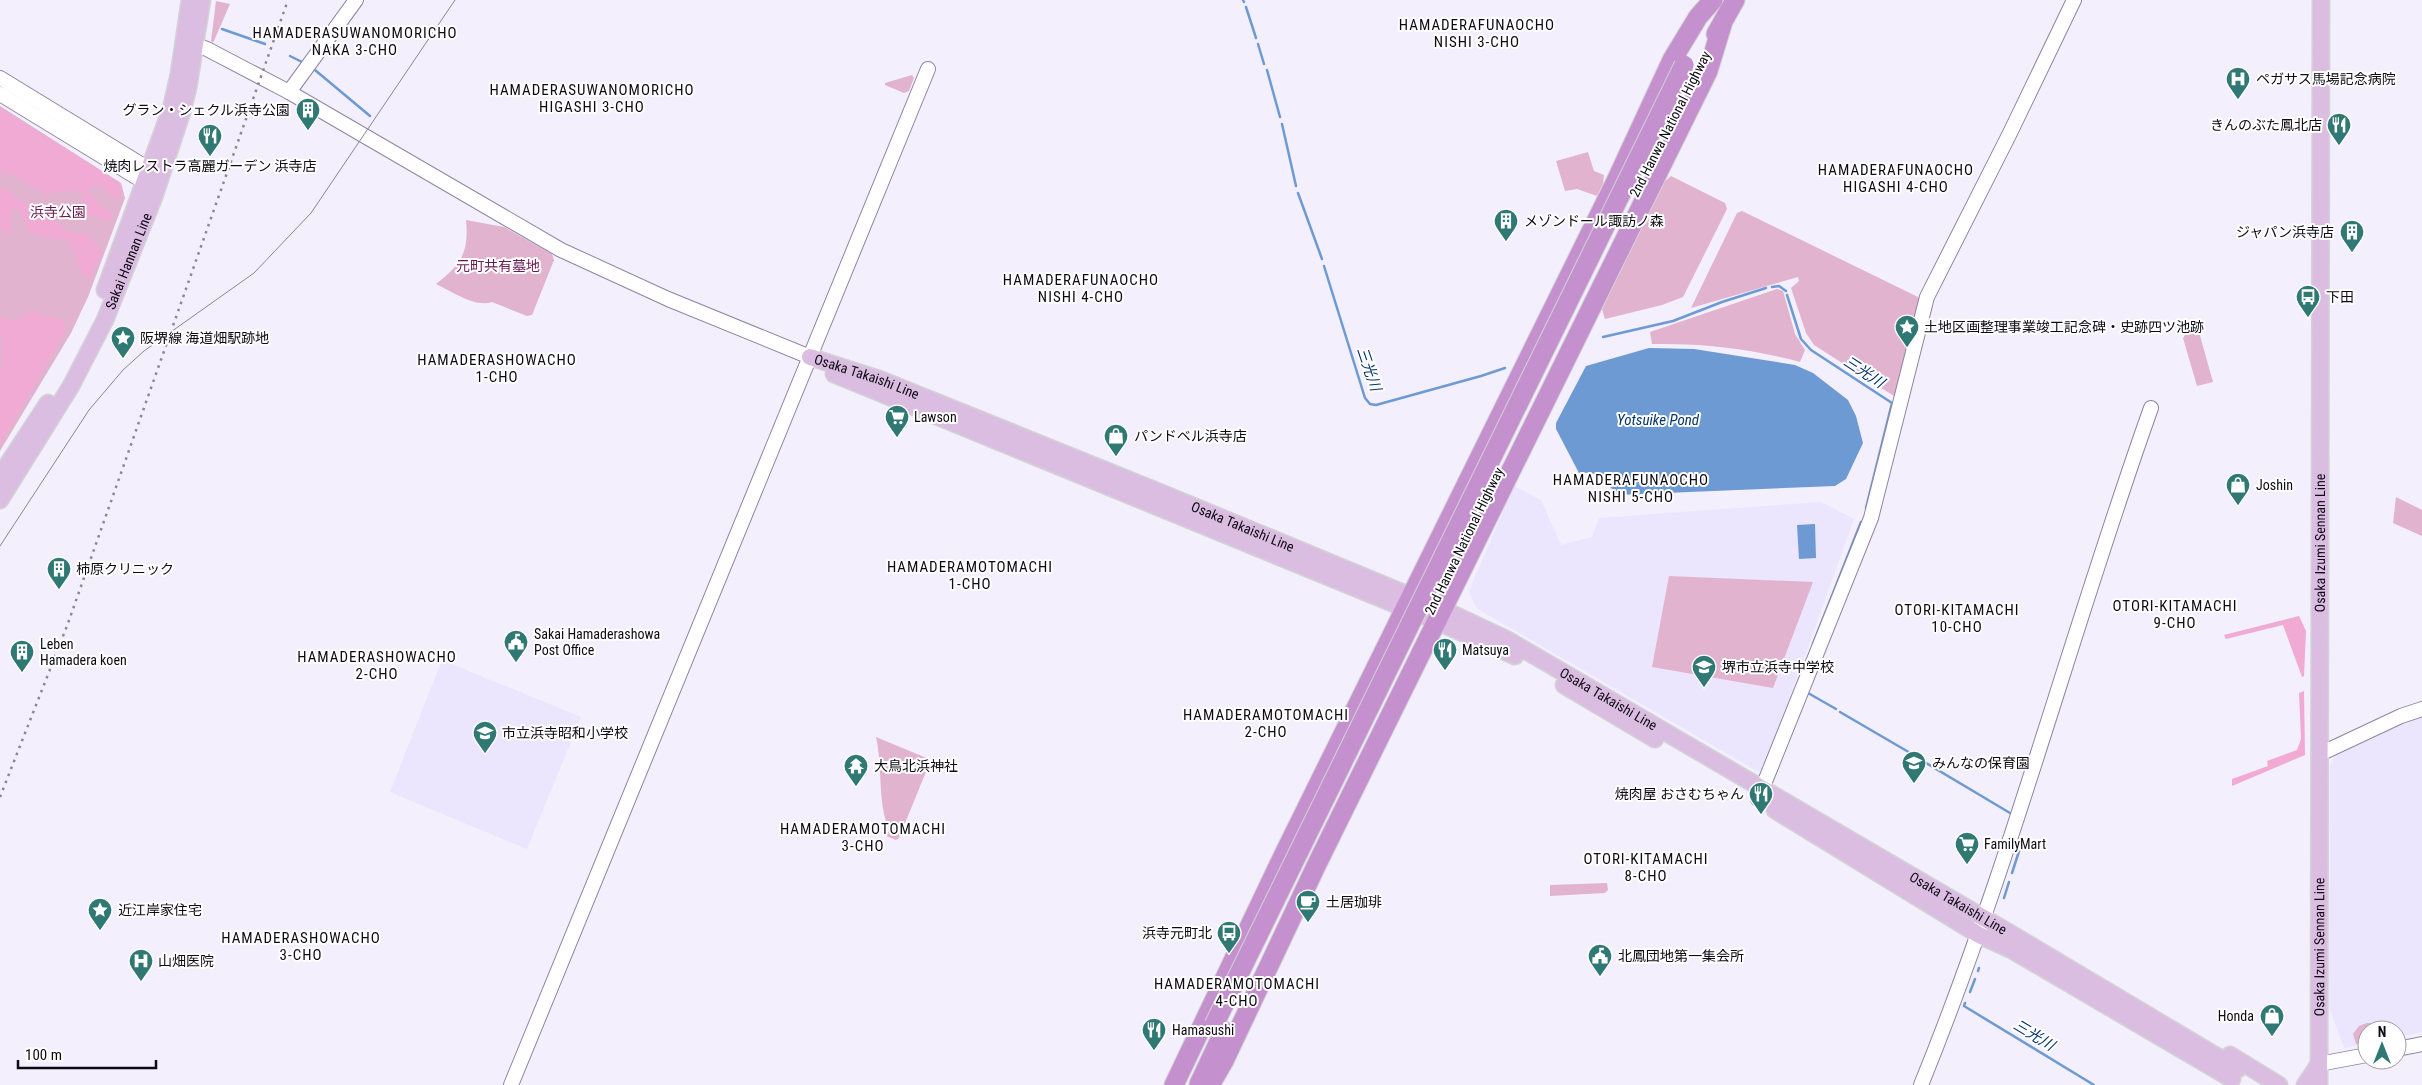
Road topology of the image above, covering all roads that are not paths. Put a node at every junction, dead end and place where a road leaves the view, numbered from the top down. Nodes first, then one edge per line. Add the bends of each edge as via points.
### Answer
1 (190, 0) edge
2 (202, 0) edge
3 (356, 0) edge
4 (1714, 0) edge
5 (1735, 0) edge
6 (2074, 0) edge
7 (2321, 0) edge
8 (1722, 25) junction
9 (190, 43) junction
10 (928, 68) dead end
11 (0, 78) edge
12 (289, 92) junction
13 (0, 94) edge
14 (153, 180) junction
15 (810, 357) junction
16 (2151, 408) dead end
17 (0, 476) edge
18 (0, 500) edge
19 (1408, 602) junction
20 (1439, 615) junction
21 (2422, 709) edge
22 (2320, 754) junction
23 (1760, 794) junction
24 (1984, 919) junction
25 (1978, 935) junction
26 (1219, 1028) junction
27 (2422, 1044) edge
28 (2407, 1047) edge
29 (2357, 1056) edge
30 (2319, 1064) junction
31 (2231, 1078) edge
32 (512, 1085) edge
33 (1174, 1085) edge
34 (1183, 1085) edge
35 (1198, 1085) edge
36 (1210, 1085) edge
37 (1921, 1085) edge
38 (2279, 1085) edge
39 (2305, 1085) edge
40 (2319, 1085) edge

1 - 9 main road, Sakai Hannan Line
2 - 9 main road, Sakai Hannan Line
3 - 12 street
4 - 19 highway via 1698,17 1672,60 1616,181
4 - 26 highway, 2nd Hanwa National Highway, bridge
5 - 8 highway, 2nd Hanwa National Highway
6 - 23 street via 1927,297 1871,518
7 - 22 main road, Osaka Izumi Sennan Line
8 - 20 highway via 1708,70
8 - 26 highway, 2nd Hanwa National Highway via 1683,95
9 - 12 street
9 - 14 main road, Sakai Hannan Line
10 - 15 street
11 - 14 street
12 - 15 street via 583,261
13 - 14 street
14 - 17 main road, Sakai Hannan Line via 90,327 66,374
14 - 18 main road, Sakai Hannan Line via 95,342
15 - 19 main road, Osaka Takaishi Line via 839,377
15 - 32 street
16 - 24 street via 2101,549
19 - 20 main road, Osaka Takaishi Line
19 - 33 highway
20 - 23 main road, Osaka Takaishi Line via 1506,639
20 - 36 highway
21 - 22 street
22 - 30 main road, Osaka Izumi Sennan Line
23 - 24 main road, Osaka Takaishi Line
23 - 25 main road, Osaka Takaishi Line
24 - 25 street
24 - 31 main road, Osaka Takaishi Line
24 - 38 main road via 2020,931
25 - 31 main road, Osaka Takaishi Line via 2012,950
25 - 37 street
26 - 34 highway, 2nd Hanwa National Highway
26 - 35 highway, 2nd Hanwa National Highway
27 - 28 street
29 - 30 street
30 - 39 main road
30 - 40 main road, Osaka Izumi Sennan Line

